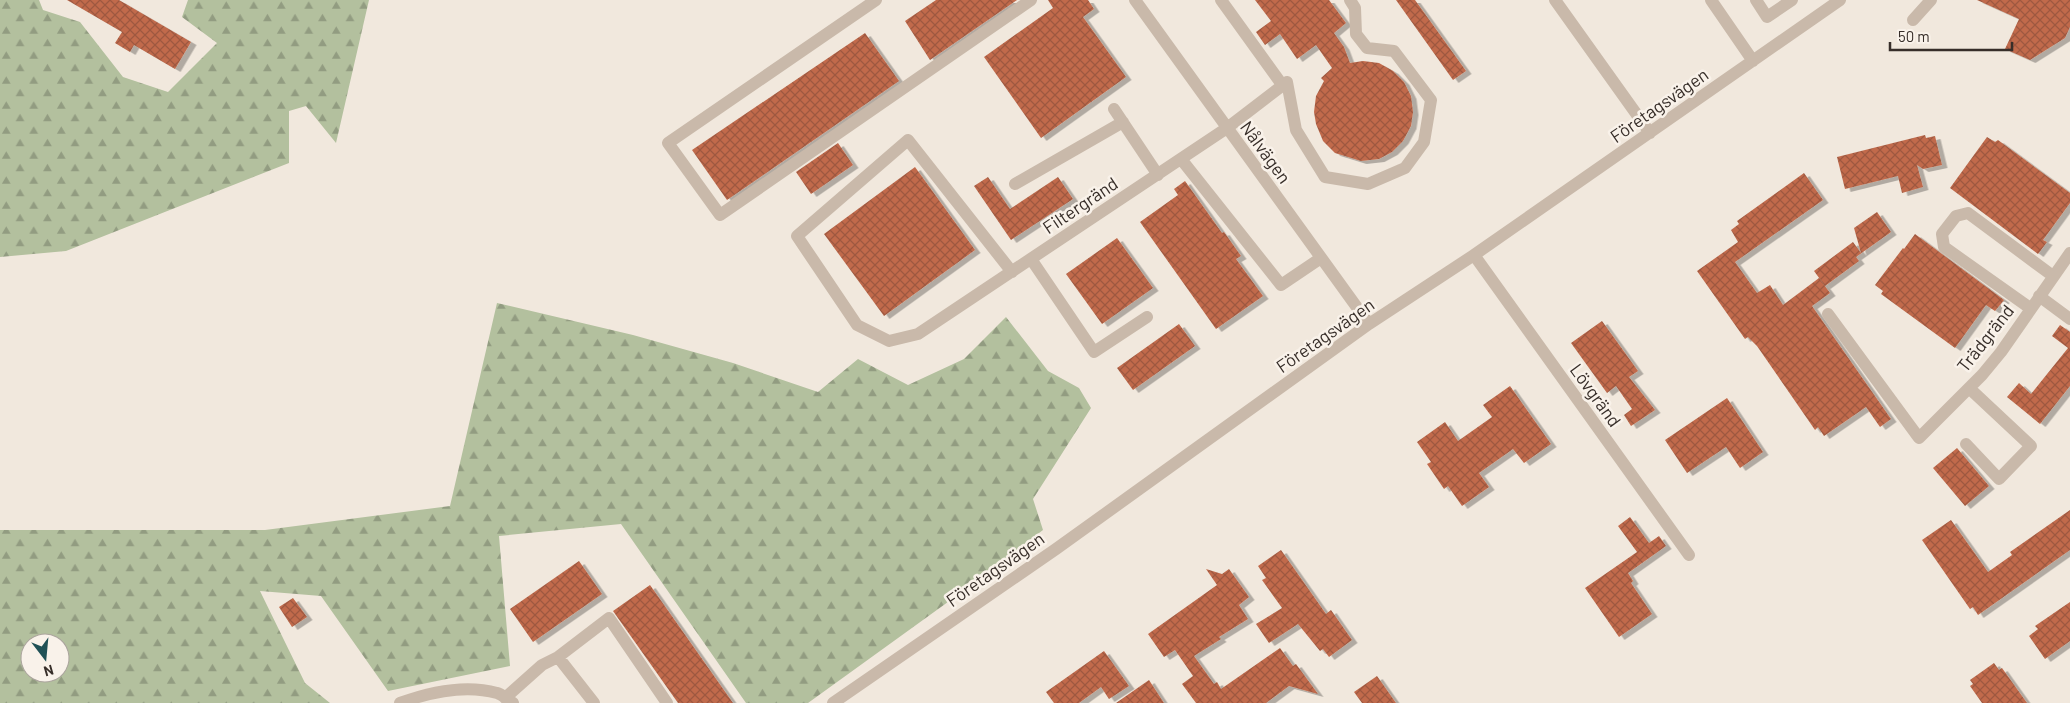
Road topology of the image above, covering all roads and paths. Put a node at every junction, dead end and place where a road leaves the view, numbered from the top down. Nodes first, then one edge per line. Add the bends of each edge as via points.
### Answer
1 (876, 0) edge
2 (1032, 0) edge
3 (1135, 0) edge
4 (1221, 0) edge
5 (1350, 0) edge
6 (1555, 0) edge
7 (1711, 0) edge
8 (1756, 0) edge
9 (1792, 0) edge
10 (1840, 0) edge
11 (1931, 0) edge
12 (1912, 20) dead end
13 (1753, 61) junction
14 (1283, 86) junction
15 (1114, 109) dead end
16 (1123, 122) junction
17 (1227, 128) junction
18 (1650, 133) junction
19 (1181, 159) junction
20 (1158, 175) junction
21 (1014, 184) dead end
22 (1474, 255) junction
23 (1321, 258) junction
24 (1031, 259) junction
25 (2068, 261) edge
26 (1012, 272) junction
27 (2053, 276) junction
28 (2039, 296) junction
29 (2030, 308) junction
30 (1828, 314) dead end
31 (1147, 316) dead end
32 (2070, 319) edge
33 (1369, 324) junction
34 (1969, 388) junction
35 (1966, 444) dead end
36 (1689, 555) dead end
37 (558, 656) junction
38 (509, 700) edge
39 (400, 703) edge
40 (594, 703) edge
41 (667, 703) edge
42 (833, 703) edge

1 - 2 street via 668,143 720,215
3 - 17 street, Nålvägen
4 - 14 street
5 - 14 street via 1356,8 1356,34 1366,48 1394,51 1431,100 1424,142 1405,168 1368,184 1325,177 1296,130 1287,82
6 - 18 street
7 - 13 street
8 - 9 street via 1767,17
10 - 13 street, Företagsvägen
11 - 12 street
13 - 18 street, Företagsvägen
14 - 17 street, Filtergränd
15 - 16 street
16 - 20 street
16 - 21 street
17 - 19 street, Filtergränd
17 - 23 street, Nålvägen
18 - 22 street, Företagsvägen
19 - 20 street, Filtergränd
19 - 23 street via 1281,286
20 - 24 street, Filtergränd
22 - 33 street, Företagsvägen
22 - 36 street, Lövgränd
23 - 33 street, Nålvägen
24 - 26 street, Filtergränd
24 - 31 street via 1094,352
25 - 27 street, Trädgränd
26 - 26 street, Filtergränd via 908,140 797,236 857,325 889,341 918,334
27 - 28 street, Trädgränd
27 - 29 street via 1968,213 1956,216 1942,234 1944,247
28 - 29 street, Trädgränd
28 - 32 street
29 - 34 street, Trädgränd via 2001,352
30 - 34 street, Trädgränd via 1919,438
33 - 42 street, Företagsvägen via 1056,549
34 - 35 street via 2031,446 1999,479
37 - 38 street via 542,665
37 - 40 street
37 - 41 street via 609,618
38 - 39 street via 498,693 468,689 424,695

